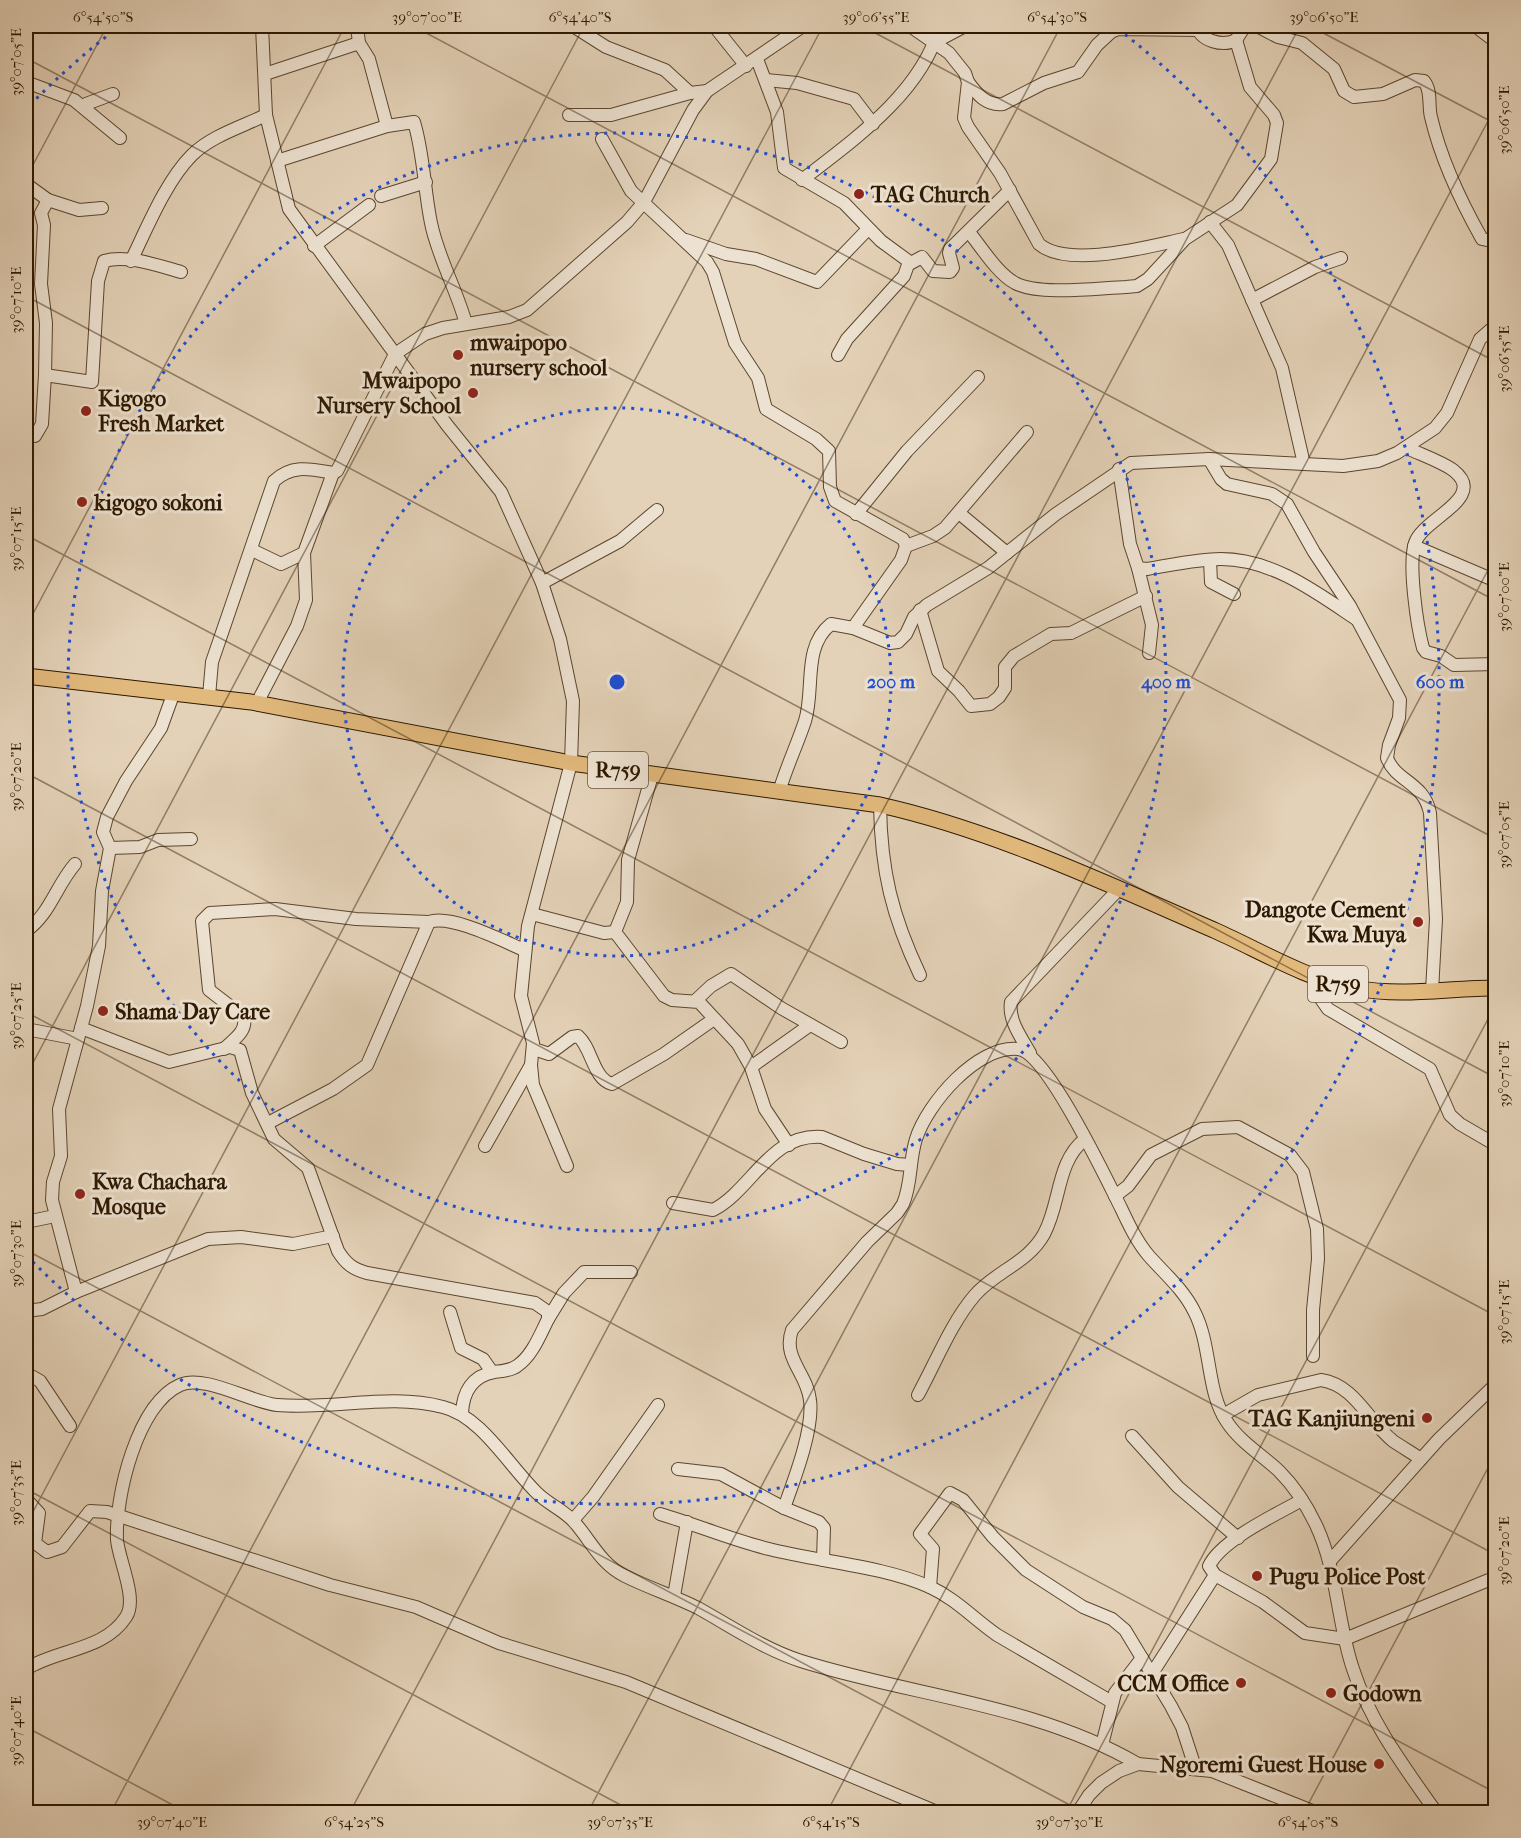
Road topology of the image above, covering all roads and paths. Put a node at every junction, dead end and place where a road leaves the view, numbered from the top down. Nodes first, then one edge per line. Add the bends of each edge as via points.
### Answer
1 (262, 26) edge
2 (357, 26) edge
3 (573, 26) edge
4 (714, 26) edge
5 (803, 26) edge
6 (910, 26) edge
7 (940, 26) edge
8 (965, 26) edge
9 (1245, 26) edge
10 (1257, 26) edge
11 (1475, 26) edge
12 (1198, 28) edge
13 (1236, 40) junction
14 (935, 42) junction
15 (1496, 42) edge
16 (359, 43) junction
17 (751, 62) junction
18 (265, 74) junction
19 (766, 80) junction
20 (968, 81) junction
21 (26, 82) edge
22 (707, 91) junction
23 (690, 93) junction
24 (113, 94) dead end
25 (84, 108) junction
26 (266, 115) junction
27 (569, 115) dead end
28 (873, 124) junction
29 (387, 126) junction
30 (120, 138) dead end
31 (602, 139) dead end
32 (277, 161) junction
33 (802, 180) junction
34 (426, 182) junction
35 (26, 184) edge
36 (1010, 190) junction
37 (381, 196) dead end
38 (48, 200) junction
39 (644, 202) junction
40 (369, 205) dead end
41 (102, 207) dead end
42 (1210, 222) junction
43 (868, 229) junction
44 (969, 232) junction
45 (680, 238) junction
46 (1185, 239) junction
47 (1496, 242) edge
48 (314, 246) junction
49 (1341, 258) dead end
50 (131, 261) junction
51 (909, 262) junction
52 (181, 272) dead end
53 (1251, 300) junction
54 (466, 324) junction
55 (1496, 325) edge
56 (394, 354) junction
57 (838, 355) dead end
58 (45, 375) junction
59 (978, 377) dead end
60 (1027, 432) dead end
61 (26, 435) edge
62 (1407, 448) junction
63 (1209, 459) junction
64 (1304, 464) junction
65 (1119, 469) junction
66 (333, 473) junction
67 (657, 510) dead end
68 (959, 513) junction
69 (856, 514) junction
70 (906, 546) junction
71 (1414, 546) junction
72 (252, 550) junction
73 (304, 553) junction
74 (1007, 553) junction
75 (1210, 560) junction
76 (1138, 568) junction
77 (1496, 581) edge
78 (542, 583) junction
79 (1234, 594) dead end
80 (1146, 596) junction
81 (920, 610) junction
82 (1358, 620) junction
83 (853, 628) junction
84 (1149, 653) dead end
85 (1496, 664) edge
86 (26, 676) edge
87 (174, 692) junction
88 (209, 696) junction
89 (257, 703) junction
90 (571, 763) junction
91 (652, 775) junction
92 (779, 792) junction
93 (880, 805) junction
94 (191, 839) dead end
95 (110, 848) junction
96 (75, 864) dead end
97 (1118, 890) junction
98 (532, 914) junction
99 (429, 922) junction
100 (26, 931) edge
101 (615, 933) junction
102 (524, 950) junction
103 (920, 975) dead end
104 (1313, 975) junction
105 (1496, 988) edge
106 (1432, 991) junction
107 (695, 1001) junction
108 (714, 1019) junction
109 (810, 1025) junction
110 (26, 1029) edge
111 (79, 1033) junction
112 (841, 1042) dead end
113 (224, 1049) junction
114 (534, 1049) junction
115 (1030, 1053) junction
116 (531, 1065) junction
117 (751, 1067) junction
118 (268, 1123) junction
119 (1085, 1139) junction
120 (789, 1145) junction
121 (1496, 1145) edge
122 (485, 1146) dead end
123 (910, 1165) junction
124 (567, 1166) dead end
125 (1115, 1196) junction
126 (673, 1203) dead end
127 (55, 1216) junction
128 (26, 1222) edge
129 (333, 1236) junction
130 (631, 1272) dead end
131 (76, 1292) junction
132 (26, 1311) edge
133 (450, 1312) dead end
134 (548, 1319) junction
135 (1313, 1356) dead end
136 (492, 1372) junction
137 (26, 1373) edge
138 (1496, 1384) edge
139 (918, 1395) dead end
140 (658, 1405) dead end
141 (462, 1413) junction
142 (1223, 1415) junction
143 (70, 1426) dead end
144 (1132, 1436) dead end
145 (1421, 1459) junction
146 (678, 1469) dead end
147 (26, 1500) edge
148 (1302, 1500) junction
149 (784, 1508) junction
150 (660, 1514) dead end
151 (117, 1516) junction
152 (573, 1520) junction
153 (687, 1522) junction
154 (1238, 1538) junction
155 (823, 1560) junction
156 (1330, 1561) junction
157 (1215, 1575) junction
158 (1496, 1577) edge
159 (930, 1587) junction
160 (674, 1596) junction
161 (1345, 1639) junction
162 (1142, 1658) junction
163 (26, 1669) edge
164 (1153, 1672) junction
165 (1112, 1702) junction
166 (1102, 1745) junction
167 (1138, 1764) junction
168 (1195, 1767) junction
169 (937, 1812) edge
170 (1078, 1812) edge
171 (1315, 1812) edge
172 (1436, 1812) edge

1 - 18 street
2 - 16 street
3 - 23 street via 606,47 665,70
4 - 17 street
5 - 17 street
6 - 14 street
7 - 14 street
8 - 14 street
9 - 13 street
10 - 47 street via 1278,37 1299,40 1334,69 1344,91 1354,97 1383,94 1415,80 1424,81 1432,123 1459,197 1482,239
11 - 15 street
12 - 13 street via 1220,43
12 - 20 street via 1118,29 1097,45 1078,72 1044,83 1003,104 982,98
13 - 42 street via 1250,87 1274,115 1277,133 1271,159 1248,194
14 - 20 street via 958,62
14 - 28 street via 901,93
16 - 18 street
16 - 29 street via 369,59
17 - 19 street
17 - 22 street
18 - 26 street
19 - 28 street via 797,83 854,99
19 - 33 street via 777,112 782,164
20 - 36 street via 964,118
21 - 25 street via 60,93
22 - 23 street
22 - 39 street
23 - 27 street via 611,115
24 - 25 street
25 - 30 street
26 - 32 street
26 - 50 street via 213,140 192,156 168,190
28 - 33 street
29 - 32 street
29 - 34 street via 414,122
31 - 39 street via 631,191
32 - 48 street via 289,208
33 - 43 street via 844,203
34 - 37 street
34 - 54 street via 436,241
35 - 38 street
36 - 44 street
36 - 46 street via 1039,244 1053,252 1122,252
38 - 41 street via 79,210
38 - 58 street via 41,213
39 - 45 street
39 - 54 street via 627,222 527,310
40 - 48 street
42 - 46 street
42 - 53 street via 1228,244
43 - 45 street via 817,282 756,259 726,254
43 - 51 street
44 - 46 street via 1016,283 1051,289 1137,286
44 - 51 street via 948,253 953,268 950,272 933,271 922,257 913,264
45 - 69 street via 713,272 735,343 758,378 766,409 829,451 832,495
48 - 56 street
49 - 53 street
50 - 52 street
50 - 58 street via 108,260 101,269 92,382
51 - 57 street via 904,276 847,339
53 - 64 street via 1282,368
54 - 56 street via 425,334
55 - 62 street via 1480,339 1447,413 1435,428
56 - 66 street via 343,462
56 - 78 street via 501,492
58 - 61 street via 42,424 35,436
59 - 69 street via 907,451
60 - 68 street
62 - 64 street via 1362,464
62 - 71 street via 1452,470 1465,489 1456,503 1421,533
63 - 64 street
63 - 65 street via 1141,461
63 - 82 street via 1227,484 1272,494 1287,504
65 - 74 street
65 - 76 street via 1130,544
66 - 72 street via 305,468 281,474 270,491
66 - 73 street
67 - 78 street via 620,541
68 - 70 street via 933,536
68 - 74 street
69 - 70 street via 898,535
70 - 83 street via 902,560
71 - 77 street
71 - 85 street via 1416,612 1424,650 1454,665
72 - 73 street via 281,564
72 - 88 street via 212,662
73 - 89 street via 306,600 297,626
74 - 81 street
75 - 76 street via 1148,570
75 - 79 street via 1211,582
75 - 82 street via 1236,560 1274,571
76 - 80 street
78 - 90 street via 570,680 574,723
80 - 81 street via 1071,633 1051,634 1021,651 1005,667 1005,688 999,697 975,707 938,671
80 - 84 street via 1152,625
81 - 83 street via 898,642 881,640
82 - 106 street via 1400,700 1388,762 1418,787 1430,813 1436,919
83 - 92 street via 831,624 815,645 808,706
86 - 87 main road, R759
87 - 88 main road, R759
87 - 95 street via 161,728 107,817 103,832
88 - 89 main road, R759
89 - 90 main road, R759
90 - 91 main road, R759
90 - 98 street
91 - 92 main road, R759
91 - 101 street via 628,860 627,902
92 - 93 main road, R759
93 - 97 main road, R759 via 965,828
93 - 103 street via 881,851 891,902
94 - 95 street
95 - 111 street via 102,891 99,946
96 - 100 street via 60,882 42,918
97 - 104 main road, R759
97 - 115 street via 1011,1002 1013,1021
98 - 101 street
98 - 102 street
99 - 102 street via 452,923
99 - 113 street via 356,919 275,909 205,915 202,921 209,990 244,1017 246,1025
99 - 118 street via 367,1065 333,1089
101 - 107 street via 664,996
102 - 114 street via 521,996
104 - 106 main road, R759 via 1368,990
104 - 121 street via 1328,1009 1430,1069 1454,1119
105 - 106 main road, R759
107 - 108 street
107 - 109 street via 731,974
108 - 114 street via 612,1084 601,1077 578,1036 549,1054
108 - 117 street via 738,1044
109 - 112 street
109 - 117 street
110 - 111 street
111 - 113 street via 169,1062
111 - 127 street via 59,1109 61,1156 53,1182
113 - 118 street via 235,1048 244,1055 252,1093
114 - 116 street
115 - 119 street
115 - 123 street via 1016,1049 996,1052 963,1074 928,1113 916,1136
116 - 122 street
116 - 124 street via 533,1085
117 - 120 street via 765,1109
118 - 129 street via 274,1139 308,1168
119 - 125 street
119 - 139 street via 1075,1147 1064,1167 1057,1203 1043,1235 1031,1252 976,1294
120 - 123 street via 812,1136 822,1137 864,1154
120 - 126 street via 765,1159 713,1210
123 - 149 street via 908,1194 897,1213 792,1330 789,1351 810,1400 806,1436
125 - 135 street via 1128,1186 1151,1155 1202,1129 1238,1127 1290,1155 1303,1172 1317,1229
125 - 142 street via 1135,1237 1183,1292 1195,1312
127 - 128 street
127 - 131 street
129 - 131 street via 293,1244 241,1237 208,1239
129 - 134 street via 338,1251 353,1268 536,1303 548,1312
130 - 134 street via 584,1272 564,1293
131 - 132 street via 42,1309
133 - 136 street via 458,1344 483,1359
134 - 136 street via 525,1360 512,1369
136 - 141 street via 470,1386
137 - 143 street via 40,1381
138 - 145 street
140 - 152 street
141 - 151 street via 404,1400 317,1406 271,1404 205,1384 184,1383 169,1393 145,1422
141 - 152 street via 536,1493
142 - 145 street via 1258,1395 1321,1380 1332,1382 1343,1388 1392,1440
142 - 148 street
144 - 154 street via 1178,1486
145 - 156 street
146 - 149 street via 721,1474
147 - 151 street via 39,1513 34,1543 47,1552 62,1547 90,1511 96,1509
148 - 154 street
148 - 156 street
149 - 155 street via 823,1524
150 - 153 street
151 - 163 street via 118,1544 131,1600 125,1618 85,1647
151 - 169 street via 330,1585 416,1607 499,1643 626,1682
152 - 160 street via 610,1566
153 - 155 street via 767,1549
153 - 160 street
154 - 157 street via 1211,1561 1210,1570
155 - 159 street
156 - 161 street
157 - 161 street via 1263,1602 1305,1633
157 - 164 street
158 - 161 street
159 - 162 street via 933,1549 920,1534 950,1493 963,1500 1026,1570 1083,1607 1116,1622
159 - 165 street via 961,1605 997,1635
160 - 166 street via 795,1659 1001,1710
161 - 172 street via 1353,1671 1372,1714
162 - 164 street
162 - 165 street via 1124,1679
164 - 168 street via 1182,1727
165 - 166 street
166 - 167 street
167 - 168 street
167 - 170 street via 1101,1783
168 - 171 street

